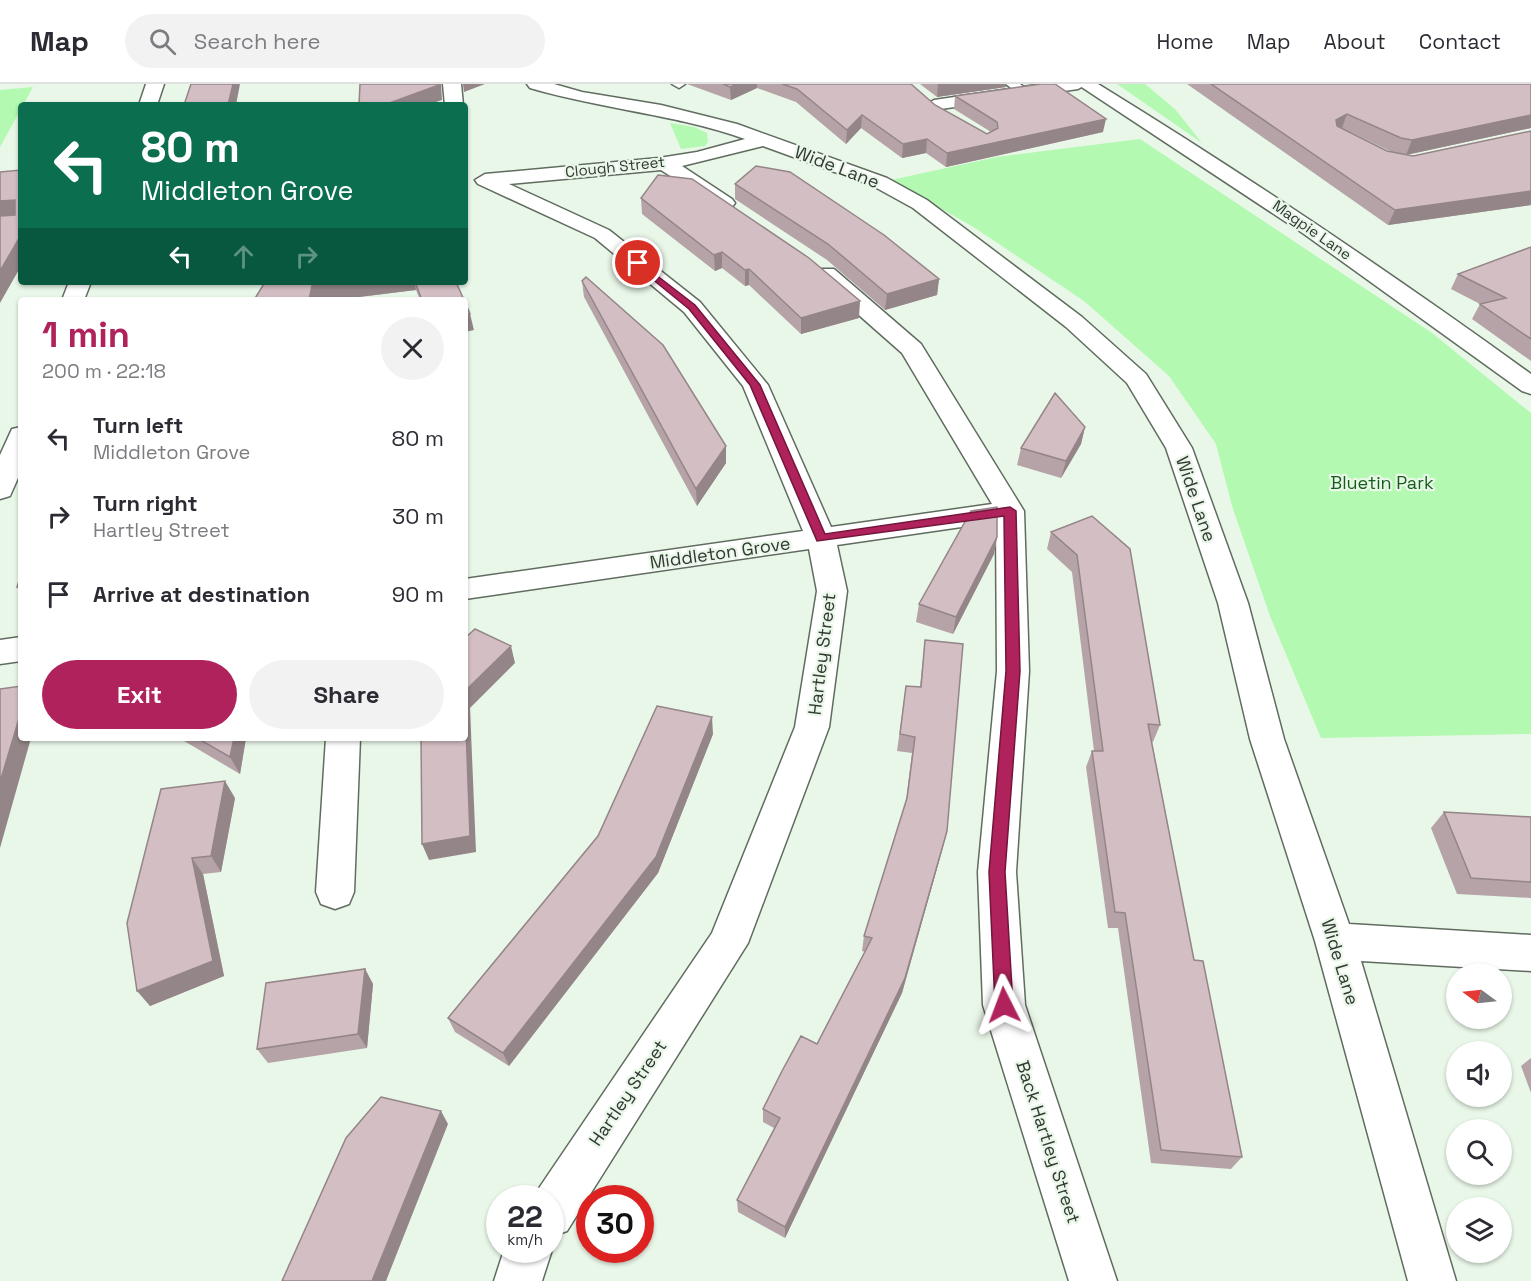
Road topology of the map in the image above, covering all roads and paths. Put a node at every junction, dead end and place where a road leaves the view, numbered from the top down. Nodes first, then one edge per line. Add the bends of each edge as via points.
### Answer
1 (155, 84) edge
2 (452, 84) edge
3 (536, 84) edge
4 (1078, 84) edge
5 (1086, 84) edge
6 (1018, 88) edge
7 (916, 91) edge
8 (149, 102) edge
9 (454, 102) edge
10 (934, 105) junction
11 (950, 117) edge
12 (762, 140) junction
13 (664, 163) junction
14 (475, 181) edge
15 (753, 222) edge
16 (799, 254) edge
17 (1531, 386) edge
18 (18, 443) edge
19 (0, 490) edge
20 (1010, 511) junction
21 (821, 538) junction
22 (468, 589) edge
23 (18, 649) edge
24 (0, 651) edge
25 (344, 741) edge
26 (335, 892) dead end
27 (1335, 941) junction
28 (1531, 953) edge
29 (564, 1193) edge
30 (524, 1263) edge
31 (1091, 1274) edge
32 (518, 1281) edge
33 (1432, 1281) edge

1 - 8 street
2 - 9 street
3 - 12 street, Wide Lane via 580,98 661,110
4 - 6 street
5 - 17 street, Magpie Lane via 1298,219
6 - 10 street
7 - 10 street
10 - 11 street
12 - 13 street, Clough Street via 727,153
12 - 27 street, Wide Lane via 880,182 920,204 1074,322 1137,379 1179,448 1233,603 1270,748
13 - 14 street, Clough Street
13 - 15 street
14 - 21 street, Hartley Street via 602,234 692,307 755,385
16 - 20 street via 912,350
18 - 19 street
20 - 21 street, Middleton Grove
20 - 31 street, Back Hartley Street via 1013,671 997,872 1004,1005
21 - 22 street, Middleton Grove
21 - 29 street, Hartley Street via 832,591 812,727 728,943
23 - 24 street
25 - 26 street
27 - 28 street
27 - 33 street, Wide Lane
30 - 32 street

